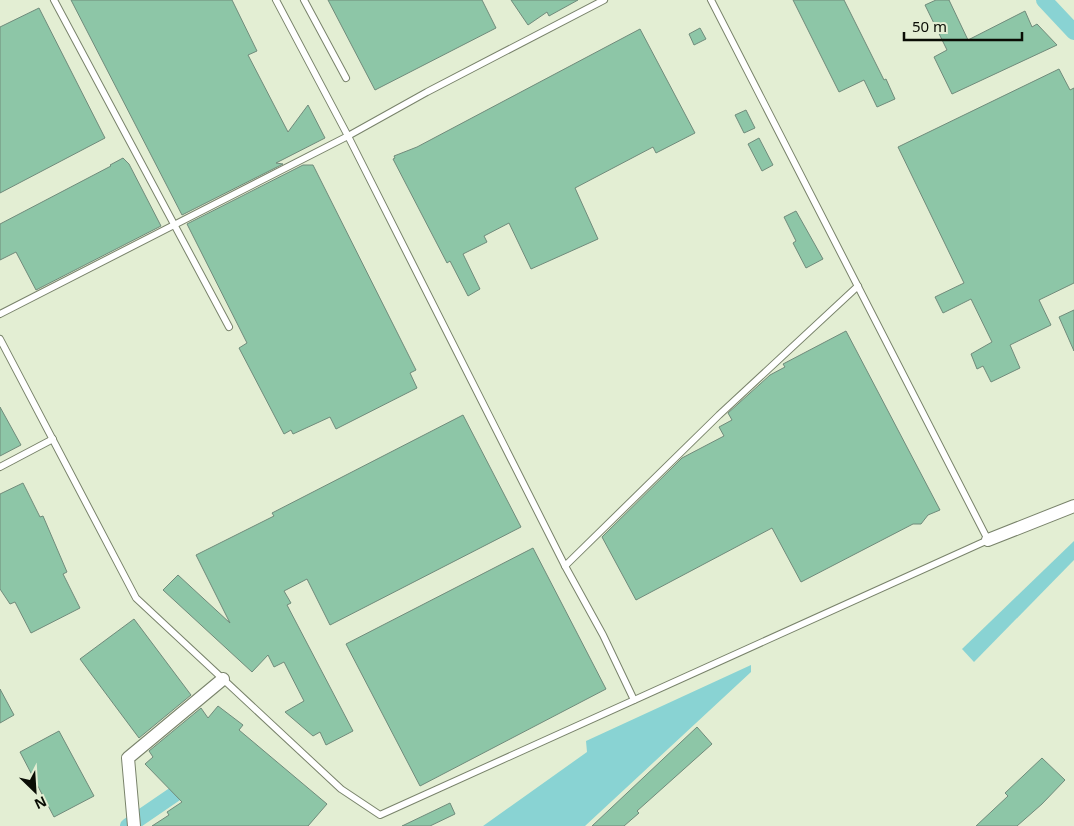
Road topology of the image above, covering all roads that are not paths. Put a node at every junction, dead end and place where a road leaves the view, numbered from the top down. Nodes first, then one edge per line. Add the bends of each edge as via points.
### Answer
1 (54, 0) edge
2 (276, 0) edge
3 (304, 0) edge
4 (604, 0) edge
5 (711, 0) edge
6 (346, 78) dead end
7 (348, 136) junction
8 (175, 225) junction
9 (858, 286) junction
10 (0, 314) edge
11 (229, 327) dead end
12 (0, 339) edge
13 (53, 440) junction
14 (0, 467) edge
15 (1074, 506) edge
16 (988, 540) junction
17 (565, 566) junction
18 (223, 679) junction
19 (634, 700) junction
20 (134, 826) edge

1 - 8 lane
2 - 7 lane
3 - 6 lane
4 - 7 lane
5 - 9 lane
7 - 8 lane
7 - 17 lane
8 - 10 lane
8 - 11 lane
9 - 16 lane
9 - 17 lane via 719,415
12 - 13 lane
13 - 14 lane
13 - 18 lane via 136,598
15 - 16 street
16 - 19 lane
17 - 19 lane
18 - 19 lane via 341,789 380,815
18 - 20 street via 128,758

